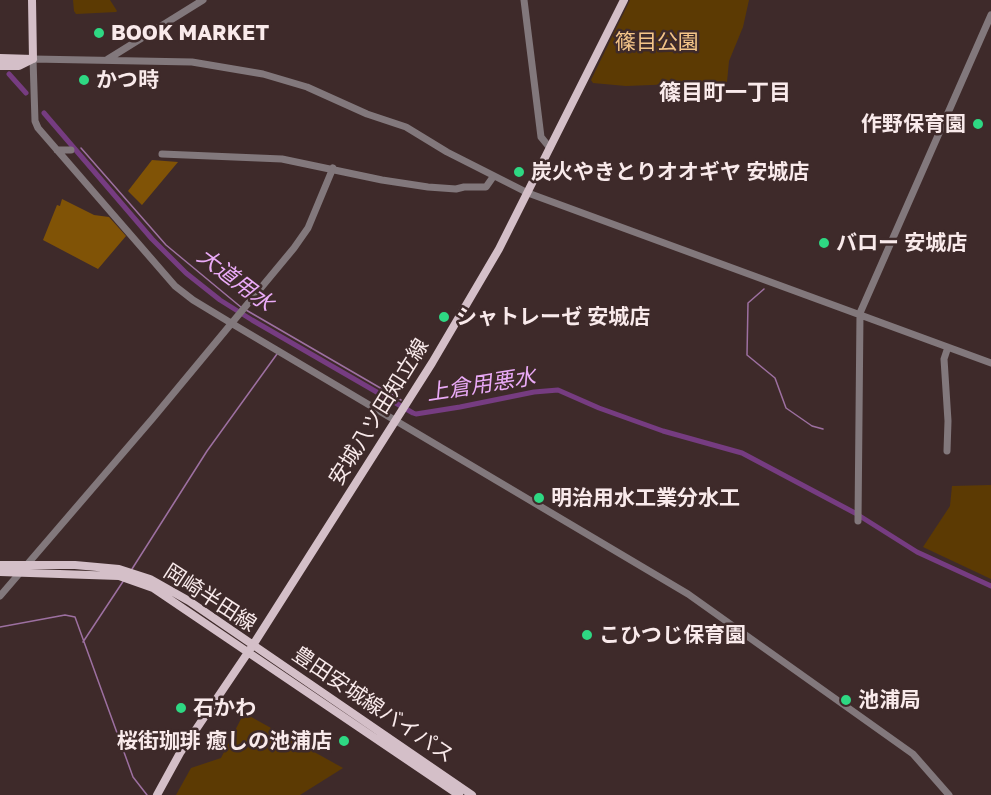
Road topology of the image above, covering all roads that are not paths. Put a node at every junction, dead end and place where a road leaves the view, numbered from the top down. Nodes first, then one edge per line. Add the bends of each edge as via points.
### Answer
1 (32, 0) edge
2 (202, 0) edge
3 (524, 0) edge
4 (624, 0) edge
5 (991, 15) edge
6 (0, 58) edge
7 (33, 59) junction
8 (108, 59) junction
9 (0, 66) edge
10 (550, 148) junction
11 (57, 150) junction
12 (71, 150) dead end
13 (162, 154) dead end
14 (333, 168) junction
15 (493, 177) junction
16 (528, 193) junction
17 (860, 313) junction
18 (234, 320) junction
19 (948, 347) junction
20 (991, 363) edge
21 (396, 421) junction
22 (948, 451) dead end
23 (859, 517) dead end
24 (0, 565) edge
25 (23, 568) junction
26 (0, 572) edge
27 (0, 596) edge
28 (250, 648) junction
29 (157, 795) edge
30 (459, 795) edge
31 (472, 795) edge
32 (949, 795) edge

1 - 7 main road
2 - 8 street
3 - 10 street via 541,137
4 - 10 main road, 安城八ツ田知立線
5 - 17 street
6 - 7 main road
7 - 8 street
7 - 9 main road via 19,66
7 - 11 street via 35,121
8 - 15 street via 192,62 299,84 406,127
10 - 16 main road, 安城八ツ田知立線
11 - 12 street
11 - 18 street via 176,286 193,300
13 - 14 street via 282,159
14 - 15 street via 406,184 456,189 486,187
14 - 18 street via 308,228
15 - 16 street
16 - 17 street
16 - 21 main road, 安城八ツ田知立線
17 - 19 street
17 - 23 street
18 - 21 street
18 - 25 street
19 - 20 street
19 - 22 street via 944,358
21 - 28 main road, 安城八ツ田知立線
21 - 32 street via 688,594 913,754
24 - 25 main road, 岡崎半田線
25 - 26 main road, 岡崎半田線
25 - 27 street
25 - 28 main road, 岡崎半田線 via 75,565 131,572 173,591
28 - 29 main road, 岡崎半田線 via 180,753
28 - 30 main road, 豊田安城線バイパス
28 - 31 main road, 豊田安城線バイパス

